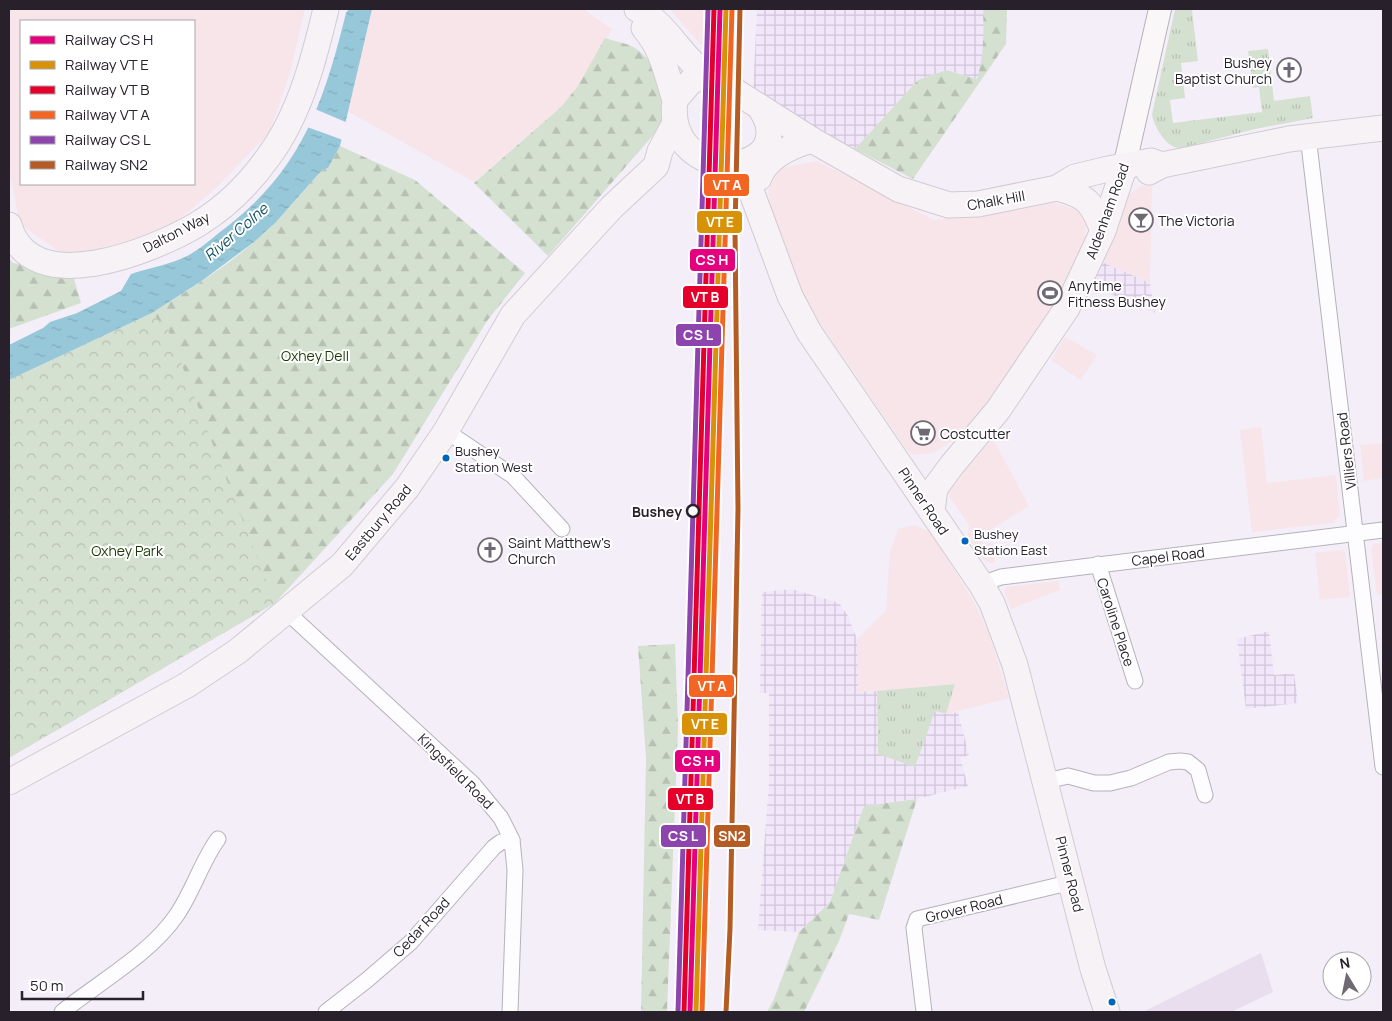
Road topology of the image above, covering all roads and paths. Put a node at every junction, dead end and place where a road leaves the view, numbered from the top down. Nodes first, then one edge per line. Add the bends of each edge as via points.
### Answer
1 (326, 9) edge
2 (636, 9) edge
3 (1160, 9) edge
4 (712, 77) junction
5 (760, 107) junction
6 (675, 112) junction
7 (1383, 128) edge
8 (1308, 136) junction
9 (812, 140) junction
10 (712, 162) junction
11 (656, 166) junction
12 (1121, 176) junction
13 (1057, 188) junction
14 (753, 196) junction
15 (9, 225) edge
16 (1103, 231) junction
17 (446, 431) junction
18 (952, 465) junction
19 (905, 472) junction
20 (932, 512) junction
21 (562, 529) dead end
22 (1383, 530) edge
23 (1356, 533) junction
24 (1098, 564) junction
25 (981, 584) junction
26 (287, 612) junction
27 (1135, 680) dead end
28 (1383, 767) edge
29 (1047, 781) junction
30 (9, 782) edge
31 (1205, 795) dead end
32 (218, 839) dead end
33 (512, 840) junction
34 (1072, 882) junction
35 (62, 1012) edge
36 (326, 1012) edge
37 (510, 1012) edge
38 (924, 1012) edge
39 (1107, 1012) edge

1 - 15 main road, Dalton Way via 305,82 287,129 270,156 240,192 198,224 142,250 84,265 62,265 32,255 16,244
2 - 4 main road via 653,16 681,52
2 - 6 main road via 666,64
3 - 12 main road, Aldenham Road
4 - 5 main road
4 - 6 main road via 692,80
5 - 9 main road, Chalk Hill
5 - 10 main road via 768,124 763,150 754,159
6 - 10 main road via 682,141 692,153
6 - 11 main road, Eastbury Road
7 - 8 main road, Chalk Hill
8 - 12 main road, Chalk Hill via 1162,164 1151,172
8 - 23 street, Villiers Road
9 - 13 main road, Chalk Hill via 898,189 949,205 978,204
9 - 14 main road via 779,153 762,172
10 - 11 main road
10 - 14 main road, Pinner Road via 740,175
11 - 17 main road, Eastbury Road via 612,207 520,306
12 - 13 main road, Chalk Hill via 1075,177
12 - 16 main road, Aldenham Road
13 - 16 main road via 1075,192 1088,201
14 - 19 main road, Pinner Road via 787,288 809,332
16 - 18 main road, Aldenham Road via 1067,308 1028,370
17 - 21 street via 513,476
17 - 26 main road, Eastbury Road via 407,488 342,565
18 - 19 main road
18 - 20 main road, Aldenham Road via 935,488
19 - 20 main road, Pinner Road
20 - 25 main road, Pinner Road
22 - 23 street, Capel Road
23 - 24 street, Capel Road
23 - 28 street, Villiers Road
24 - 25 street, Capel Road via 1001,577
24 - 27 street, Caroline Place
25 - 29 main road, Pinner Road via 995,610 1015,665
26 - 30 main road, Eastbury Road via 238,651 187,685
26 - 33 street, Kingsfield Road via 473,784 493,806
29 - 31 street via 1068,776 1094,783 1110,783 1180,761 1188,762 1198,770
29 - 34 main road, Pinner Road
32 - 35 street via 188,896 164,931
33 - 36 street, Cedar Road via 494,847 410,942
33 - 37 street, Kingsfield Road via 516,870
34 - 38 street, Grover Road via 918,919 914,928
34 - 39 main road, Pinner Road

